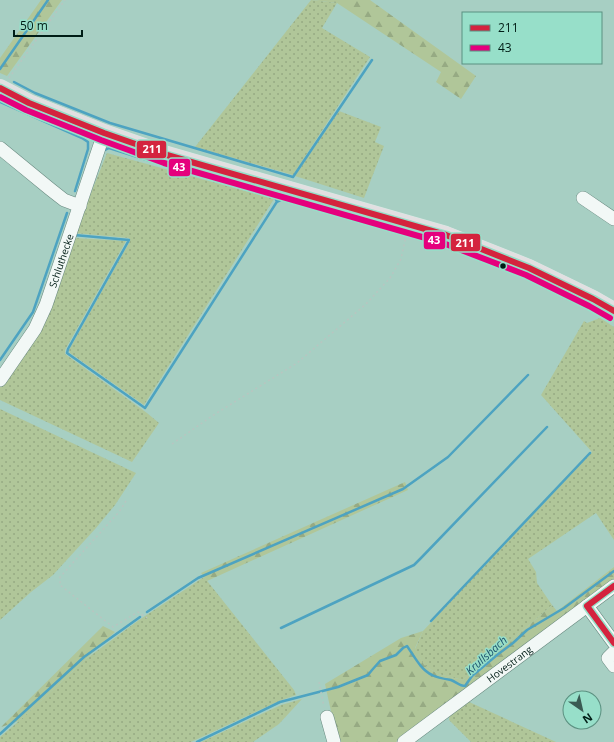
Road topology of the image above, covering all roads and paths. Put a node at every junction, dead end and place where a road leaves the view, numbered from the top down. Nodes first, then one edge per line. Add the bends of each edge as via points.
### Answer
1 (65, 0) edge
2 (11, 75) dead end
3 (0, 88) edge
4 (104, 133) junction
5 (0, 148) edge
6 (584, 198) dead end
7 (80, 206) junction
8 (614, 219) edge
9 (408, 224) junction
10 (614, 311) edge
11 (0, 380) edge
12 (172, 444) dead end
13 (126, 501) dead end
14 (614, 586) edge
15 (587, 606) junction
16 (147, 618) dead end
17 (614, 643) edge
18 (614, 652) edge
19 (614, 666) edge
20 (319, 682) dead end
21 (322, 695) dead end
22 (327, 717) dead end
23 (334, 742) edge
24 (404, 742) edge

1 - 2 path
3 - 4 main road via 29,103
4 - 7 street, Schluthecke
4 - 9 main road via 167,155
5 - 7 street via 64,200
6 - 8 street
7 - 11 street, Schluthecke via 46,305 35,329
9 - 10 main road via 446,235 529,268
9 - 12 path via 401,259 390,278 366,304 297,363
13 - 16 path via 60,577 60,585 113,627 138,612
14 - 15 street, Hovestrang
15 - 17 street
15 - 24 street, Hovestrang
18 - 19 street via 608,658
20 - 21 path
22 - 23 street

